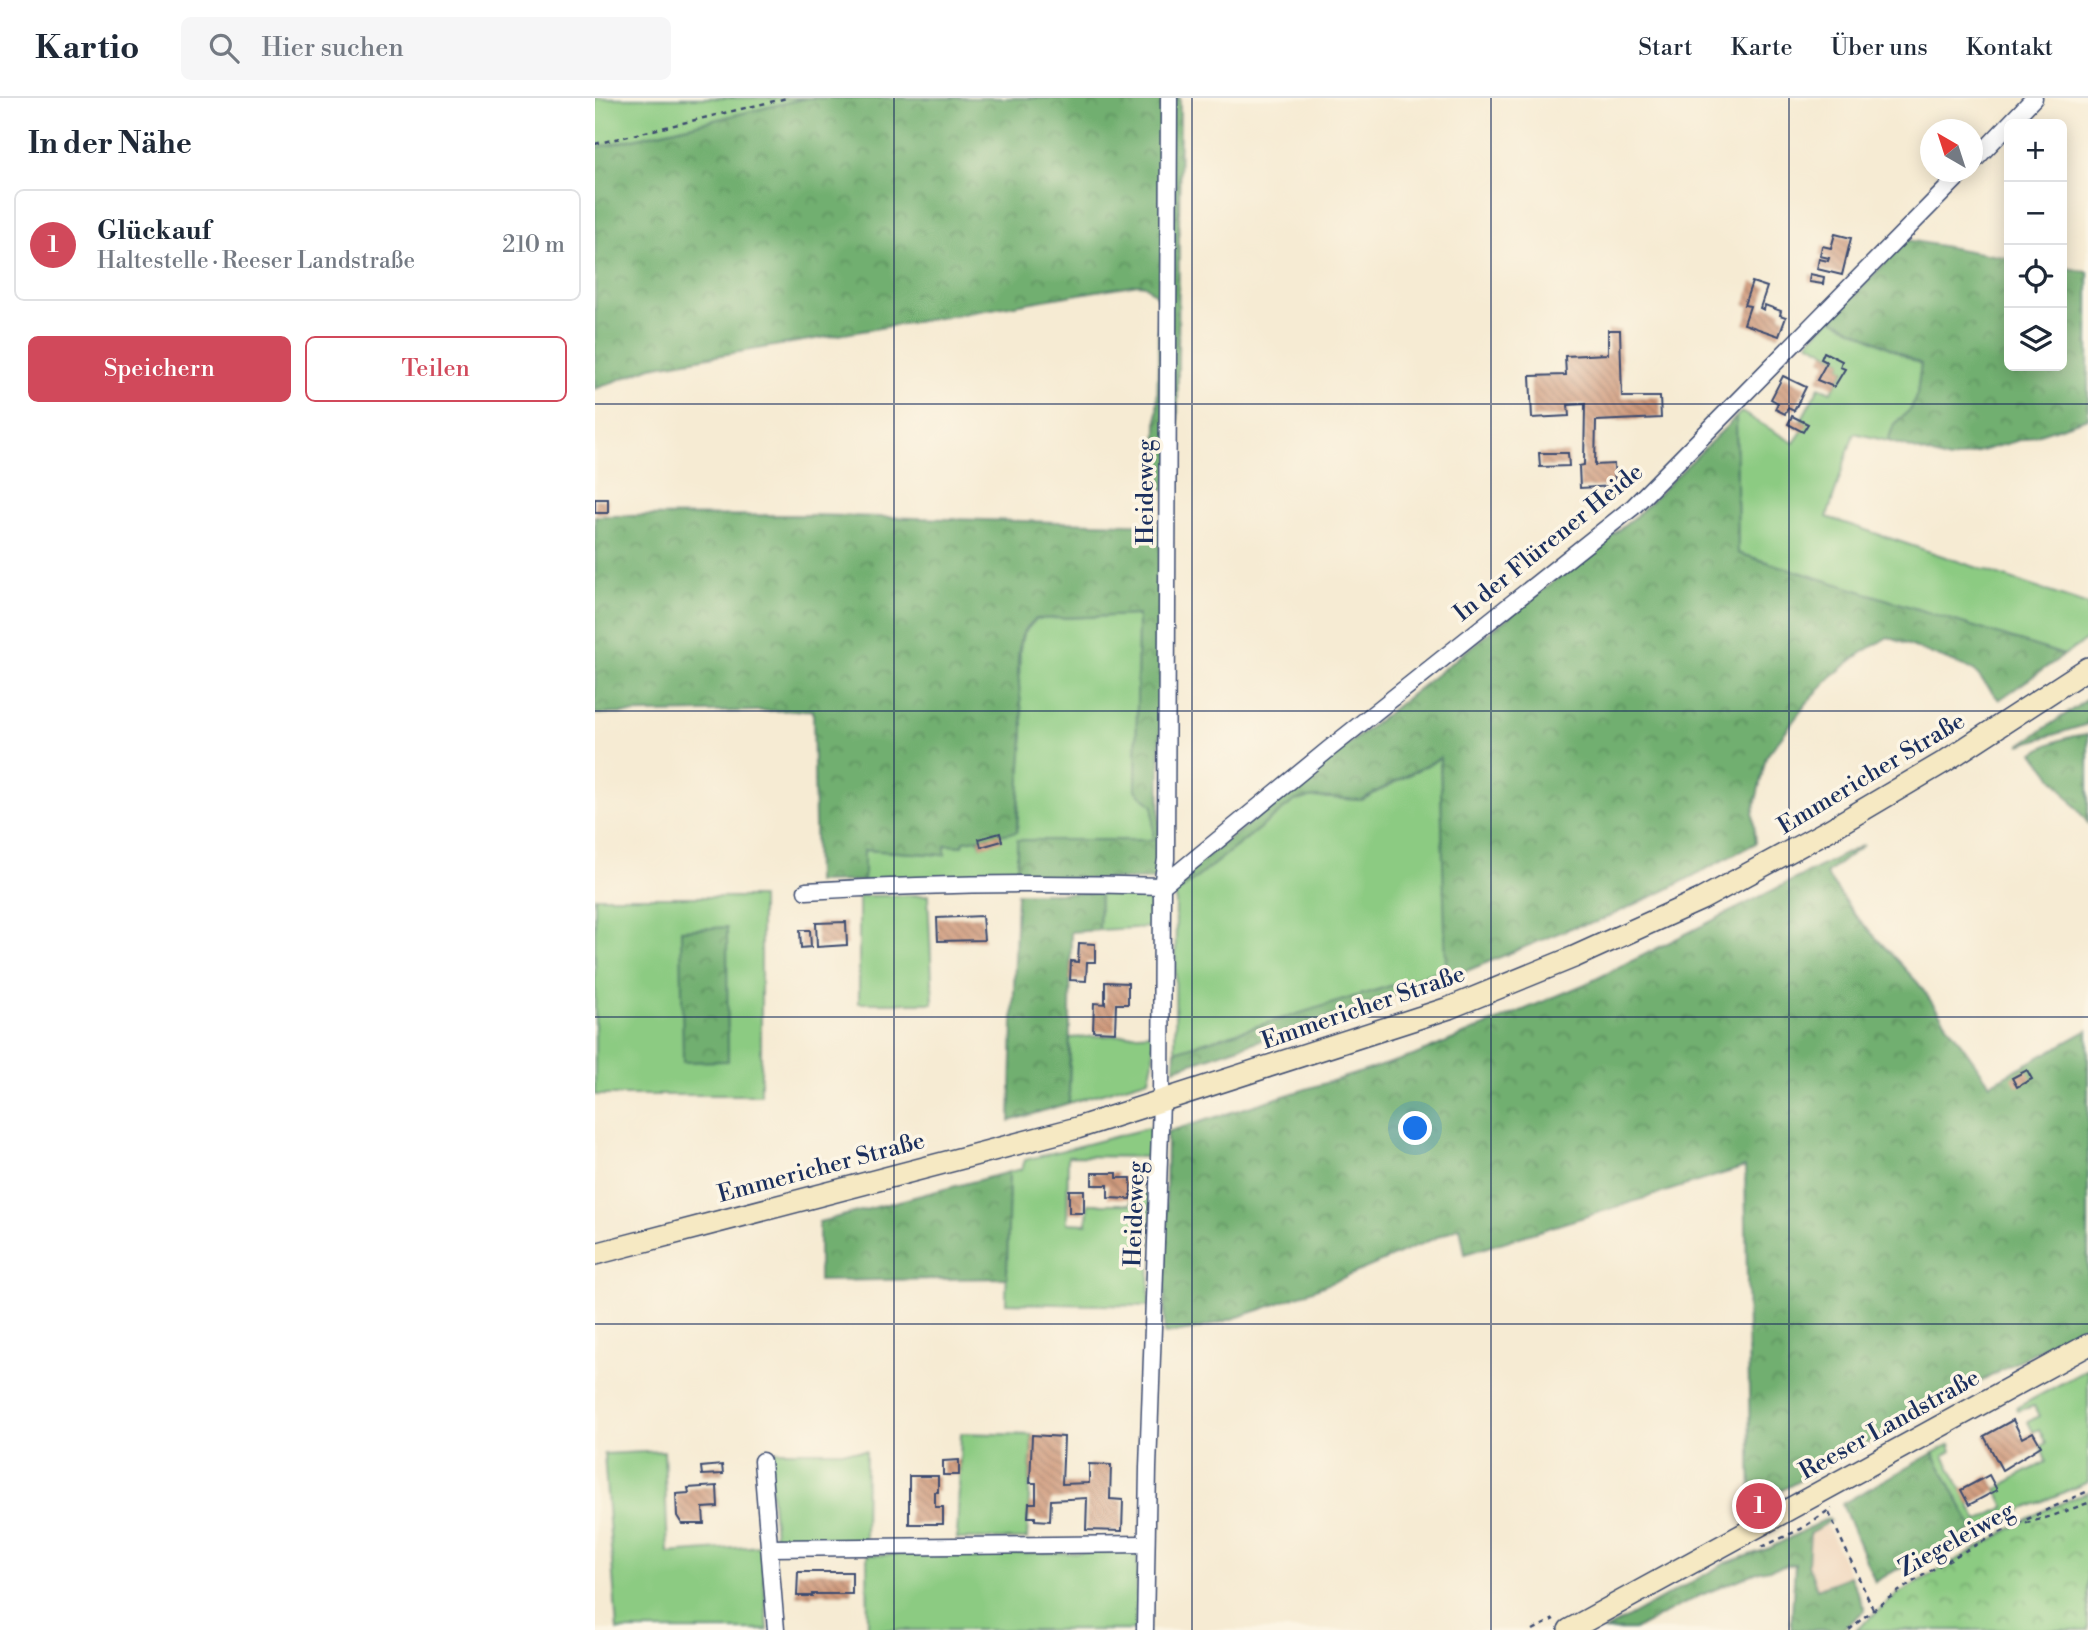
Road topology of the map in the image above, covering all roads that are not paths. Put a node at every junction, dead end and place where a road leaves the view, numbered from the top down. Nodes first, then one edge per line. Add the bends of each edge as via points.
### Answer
1 (1169, 98) edge
2 (2034, 98) edge
3 (1983, 151) edge
4 (1953, 182) edge
5 (2088, 668) edge
6 (1162, 886) junction
7 (806, 891) dead end
8 (1161, 1102) junction
9 (595, 1254) edge
10 (2088, 1345) edge
11 (762, 1461) dead end
12 (1146, 1544) junction
13 (770, 1548) junction
14 (776, 1630) edge
15 (1145, 1630) edge
16 (1569, 1630) edge

1 - 6 street, Heideweg via 1168,628
2 - 3 street
4 - 6 street, In der Flürener Heide via 1633,507
5 - 8 main road, Emmericher Straße via 1944,762 1702,899 1449,1008
6 - 7 street via 907,885
6 - 8 street, Heideweg
8 - 9 main road, Emmericher Straße
8 - 12 street, Heideweg
10 - 16 main road, Reeser Landstraße
11 - 13 street
12 - 13 street
12 - 15 street, Heideweg
13 - 14 street

